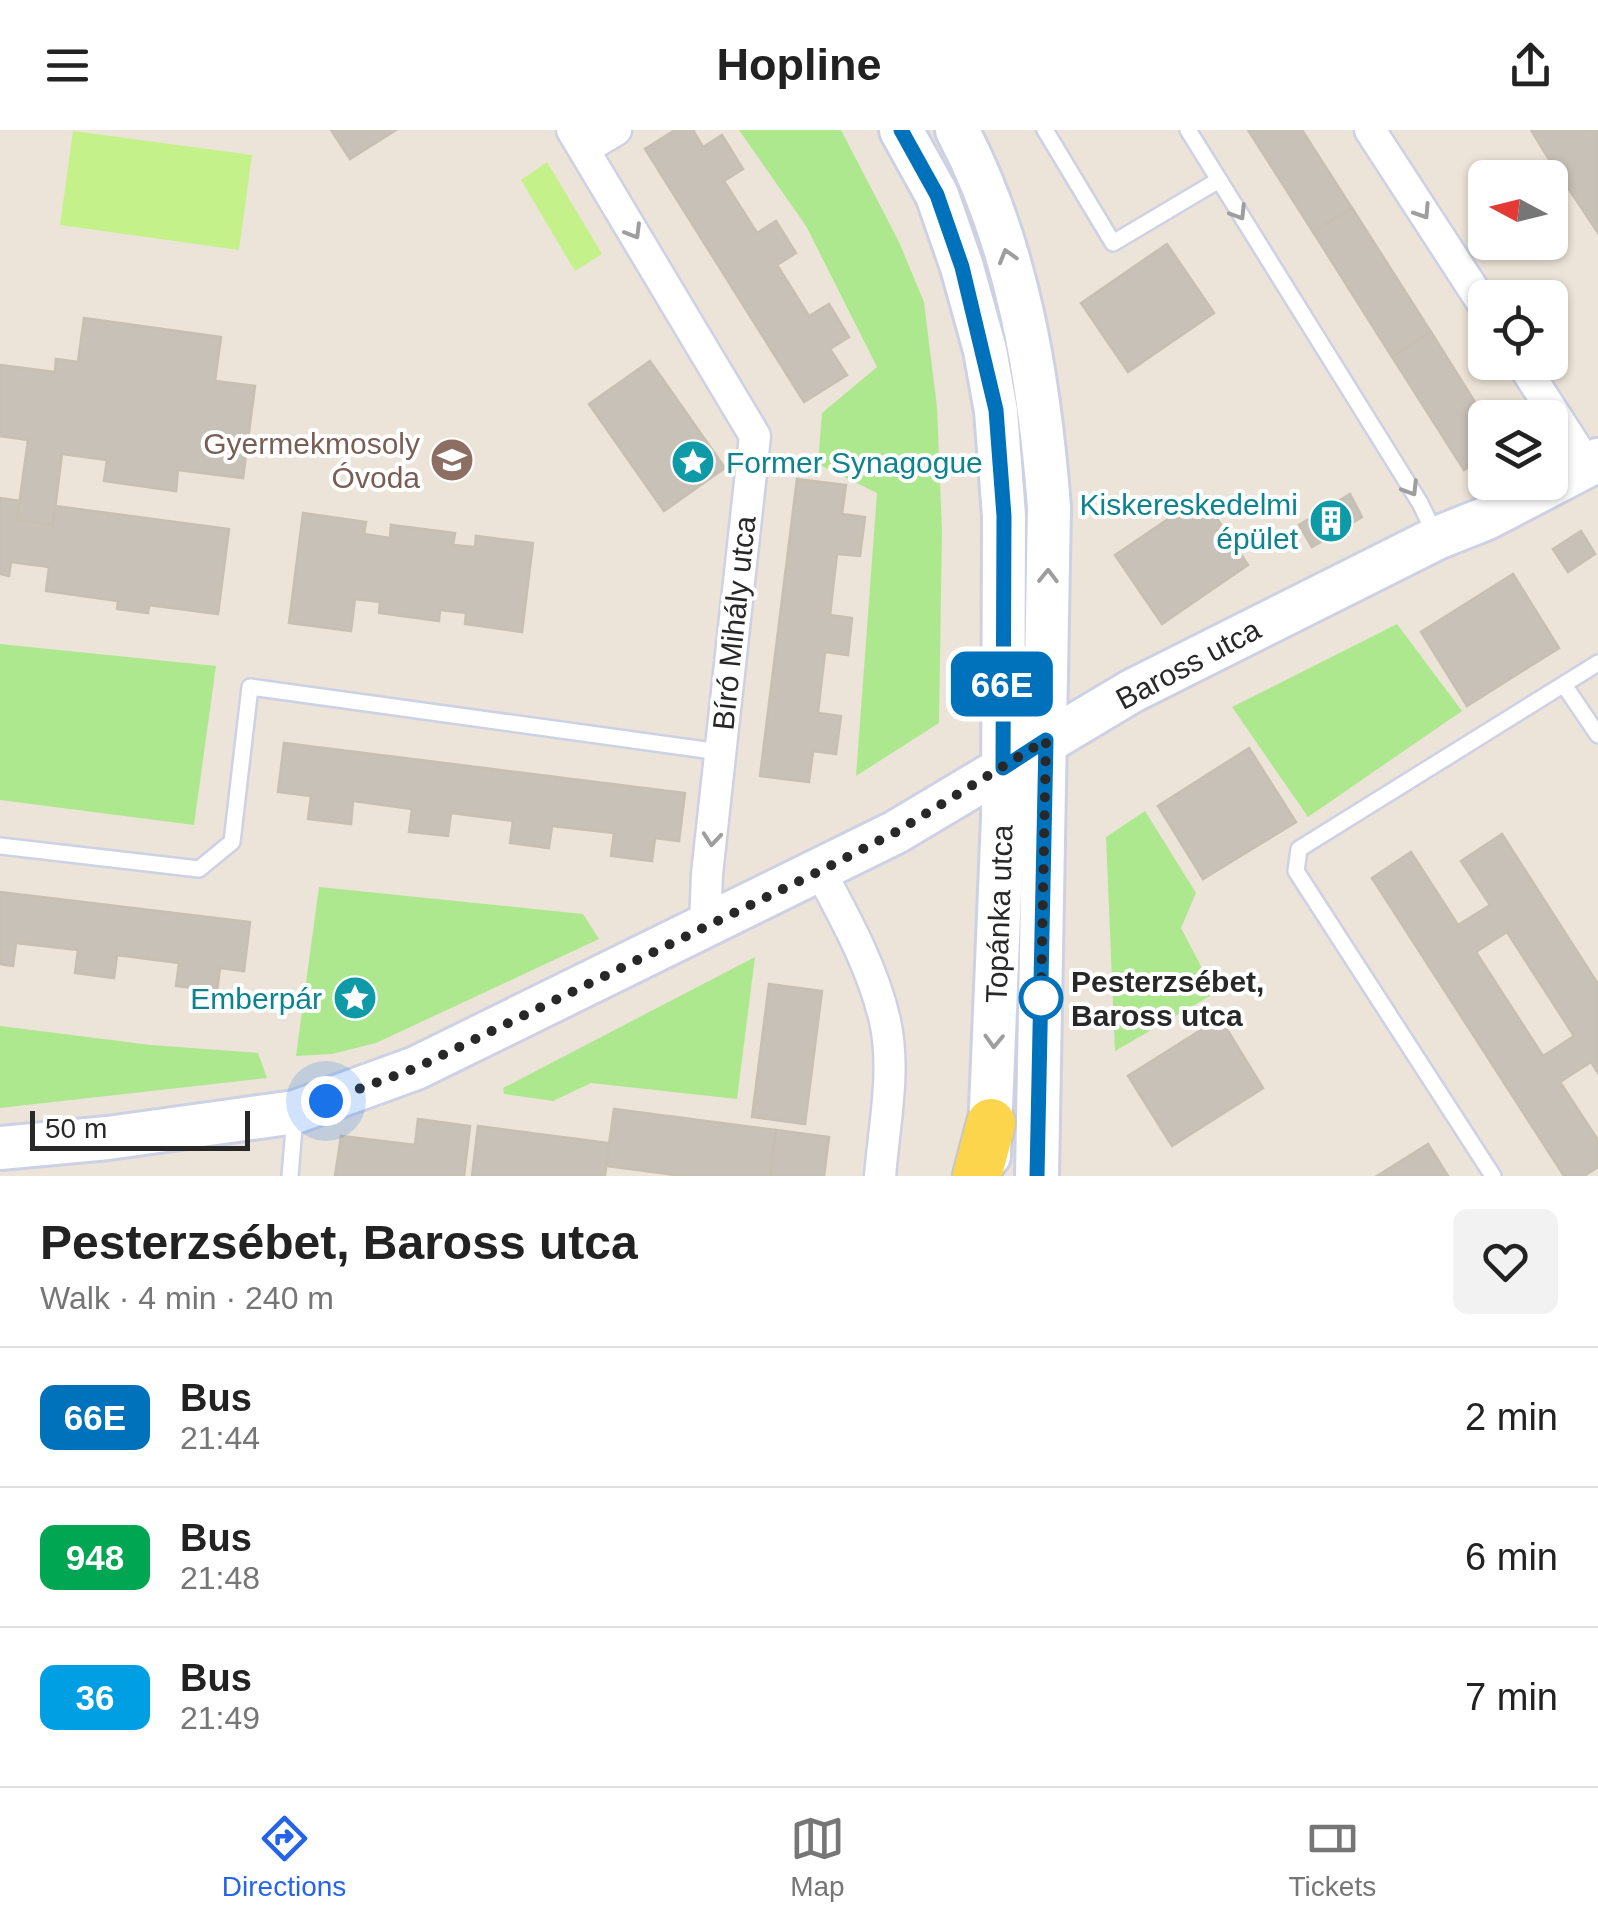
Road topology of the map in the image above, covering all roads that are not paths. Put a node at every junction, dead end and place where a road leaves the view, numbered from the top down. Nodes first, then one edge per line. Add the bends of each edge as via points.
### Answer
1 (616, 130) edge
2 (900, 130) edge
3 (957, 130) edge
4 (1045, 130) edge
5 (1188, 130) edge
6 (1370, 130) edge
7 (578, 139) edge
8 (1219, 180) junction
9 (1468, 281) edge
10 (1533, 380) edge
11 (1595, 469) edge
12 (1437, 538) junction
13 (1598, 663) edge
14 (1564, 685) junction
15 (1598, 735) edge
16 (1046, 740) junction
17 (720, 752) junction
18 (1003, 768) junction
19 (0, 846) edge
20 (820, 871) junction
21 (706, 926) junction
22 (295, 1112) junction
23 (991, 1122) junction
24 (0, 1148) edge
25 (290, 1176) edge
26 (880, 1176) edge
27 (977, 1176) edge
28 (988, 1176) edge
29 (1036, 1176) edge
30 (1493, 1176) edge

1 - 7 street
2 - 18 street, Topánka utca via 937,195 962,267 996,410 1004,516
16 -> 3 street, Topánka utca via 1050,507 1043,430 1030,343 1006,253 985,185
4 - 8 lane via 1114,243
5 - 8 lane
6 -> 9 street
7 -> 17 street, Bíró Mihály utca via 755,436
8 -> 12 lane
10 - 11 street
11 - 12 street, Baross utca
12 - 16 street, Baross utca
13 - 14 lane
14 - 15 lane
14 - 30 lane via 1299,849 1296,872
16 - 18 street, Baross utca
16 - 29 street, Topánka utca
17 - 19 lane via 250,687 232,842 200,869
17 -> 21 street, Bíró Mihály utca
18 - 20 street, Baross utca
18 -> 23 street, Topánka utca
20 - 21 street, Baross utca
20 - 26 street via 885,1021 889,1071
21 - 22 street, Baross utca via 416,1068
22 - 24 street, Baross utca
22 - 25 lane
23 - 27 main road
23 - 28 street, Topánka utca

